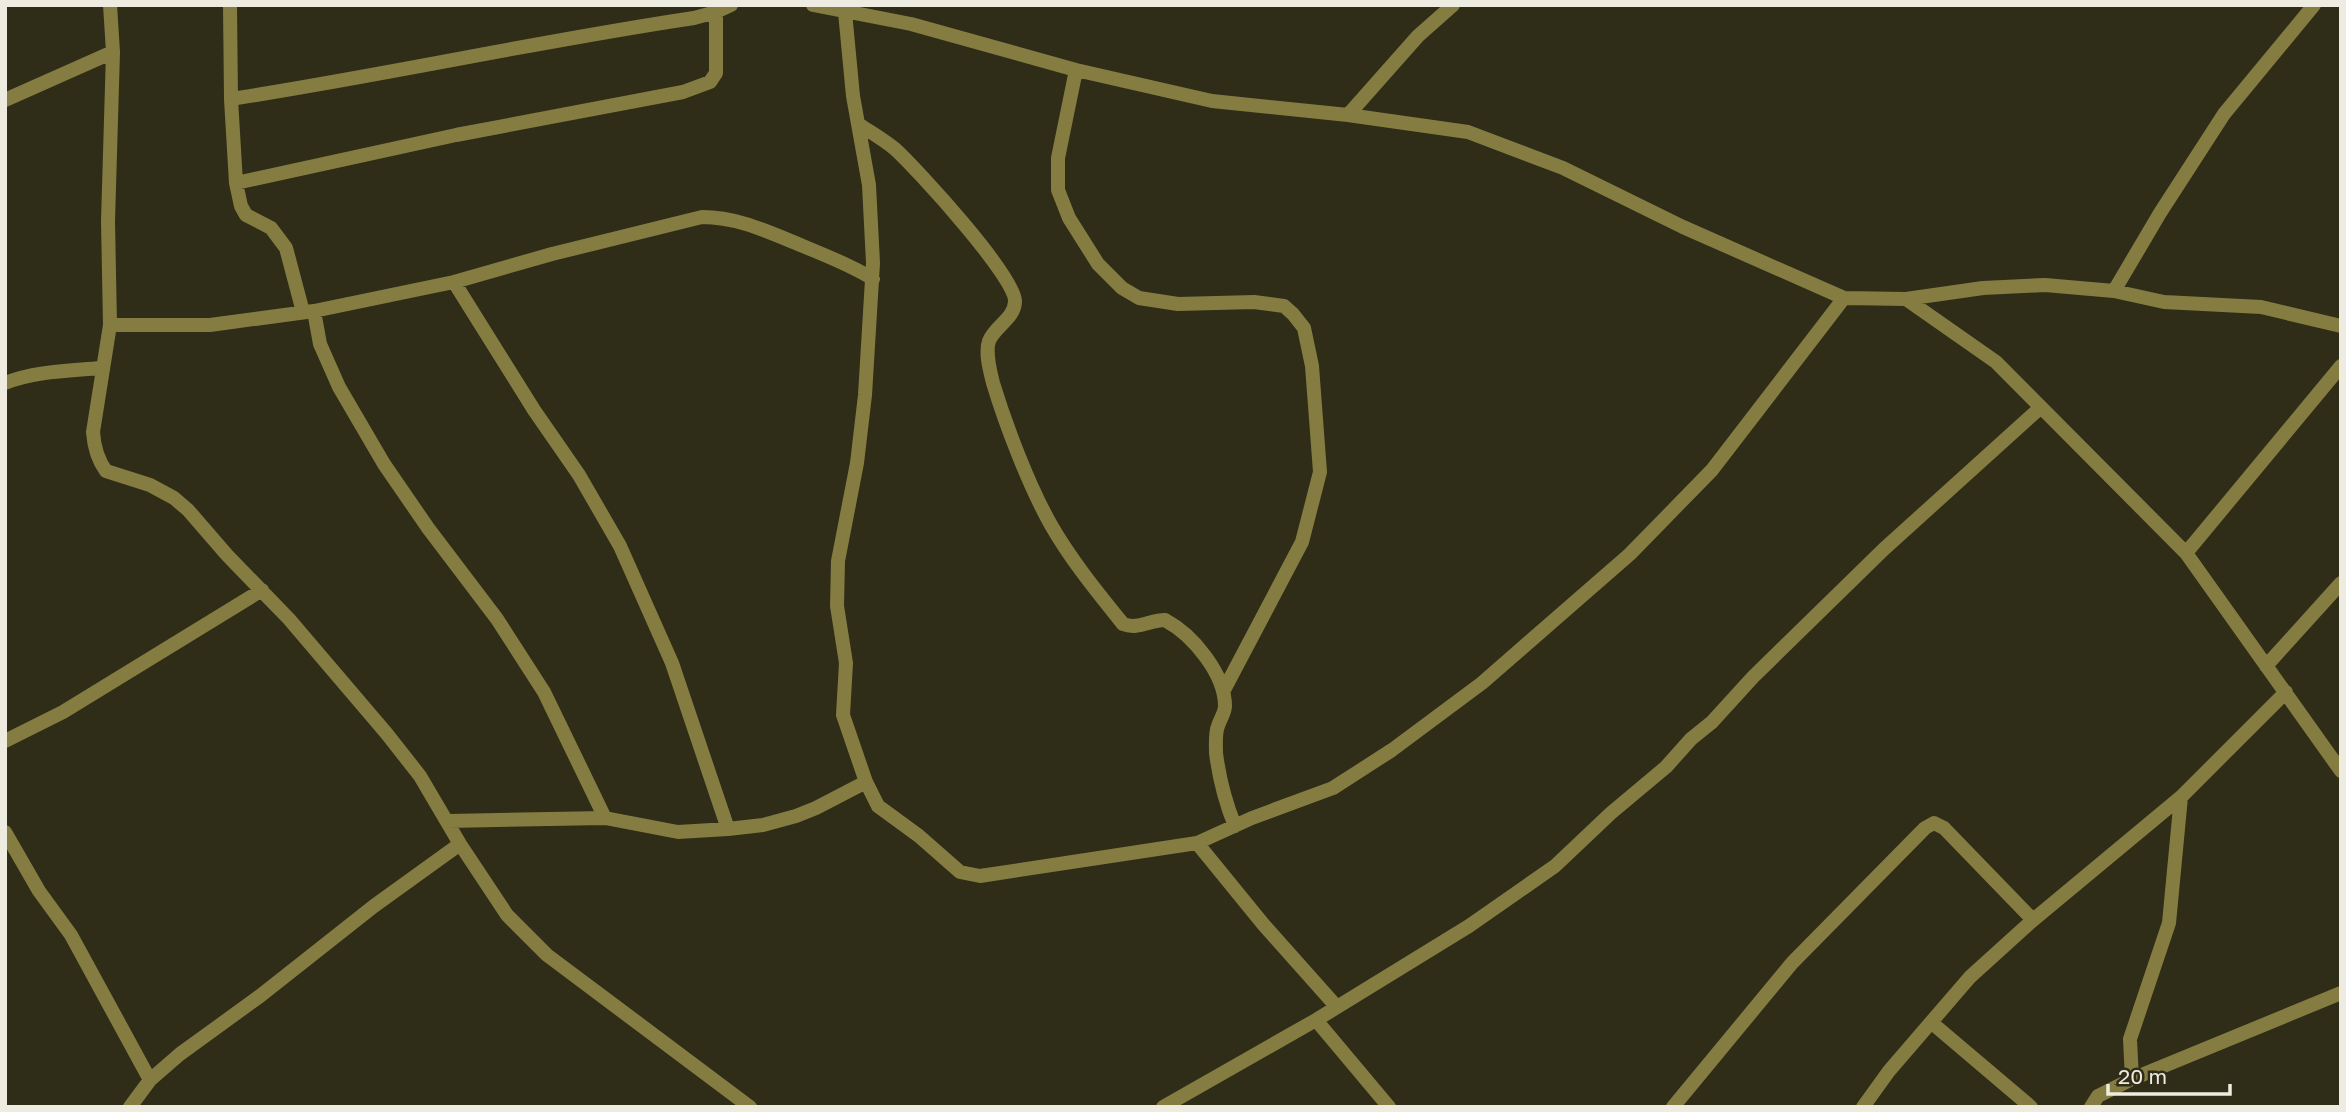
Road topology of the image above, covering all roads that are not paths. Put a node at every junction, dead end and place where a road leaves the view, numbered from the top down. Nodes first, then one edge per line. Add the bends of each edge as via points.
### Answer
1 (110, 5) edge
2 (230, 5) edge
3 (731, 5) edge
4 (1453, 5) edge
5 (2314, 5) edge
6 (821, 6) edge
7 (716, 12) junction
8 (845, 12) junction
9 (113, 52) junction
10 (1076, 70) junction
11 (231, 99) junction
12 (5, 100) edge
13 (1348, 115) junction
14 (860, 125) junction
15 (236, 183) junction
16 (873, 279) junction
17 (454, 282) junction
18 (2114, 291) junction
19 (1844, 298) junction
20 (1906, 299) junction
21 (308, 311) junction
22 (110, 325) junction
23 (2341, 326) edge
24 (2341, 366) edge
25 (101, 368) junction
26 (5, 383) edge
27 (2041, 407) junction
28 (2186, 553) junction
29 (2341, 583) edge
30 (262, 590) junction
31 (2266, 666) junction
32 (1223, 690) junction
33 (2286, 692) junction
34 (5, 741) edge
35 (2341, 771) edge
36 (866, 782) junction
37 (2181, 797) junction
38 (605, 818) junction
39 (448, 821) junction
40 (1235, 826) junction
41 (728, 829) junction
42 (5, 832) edge
43 (1197, 843) junction
44 (460, 844) junction
45 (2033, 920) junction
46 (2341, 993) edge
47 (1336, 1006) junction
48 (1316, 1020) junction
49 (1932, 1023) junction
50 (2132, 1079) junction
51 (150, 1080) junction
52 (130, 1107) edge
53 (750, 1107) edge
54 (1163, 1107) edge
55 (1389, 1107) edge
56 (1673, 1107) edge
57 (1863, 1107) edge
58 (2031, 1107) edge
59 (2091, 1107) edge

1 - 9 street
2 - 11 street
3 - 7 street
4 - 13 street via 1418,36
5 - 18 street via 2224,114
6 - 8 street
7 - 11 street
7 - 15 street via 716,73 704,85
8 - 10 street via 911,24
8 - 14 street
9 - 12 street
9 - 22 street
10 - 13 street via 1212,101
10 - 32 street via 1058,158 1058,190 1069,218 1098,264 1139,298 1178,304 1284,306 1304,328 1312,366 1320,472 1302,542
11 - 15 street
13 - 19 street via 1468,132 1563,168
14 - 16 street via 869,185
14 - 32 street via 895,149 915,170 965,224 1012,288 1015,305 989,342 989,364 1004,415 1051,526 1123,624 1135,627 1169,622 1192,642
15 - 21 street via 243,212 271,228 286,248
16 - 17 street via 849,264 770,232 719,217 702,217
16 - 36 street via 865,395 838,561 837,606 846,663 843,715
17 - 21 street
17 - 41 street via 620,546 672,663
18 - 20 street via 2045,285
18 - 23 street via 2164,302 2261,307
19 - 20 street
19 - 40 street via 1712,470 1630,554 1482,683 1334,788
20 - 27 street via 1996,362
21 - 22 street via 210,325
21 - 38 street via 340,387 384,464 544,692
22 - 25 street
24 - 28 street
25 - 26 street via 48,372
25 - 30 street via 93,444 101,465 174,498
27 - 28 street
27 - 47 street via 1884,549 1666,767 1555,866 1469,926
28 - 31 street
29 - 31 street
30 - 34 street via 62,712
30 - 39 street via 387,734
31 - 33 street
32 - 40 street via 1225,710 1217,728 1216,752
33 - 35 street
33 - 37 street
36 - 41 street via 796,816
36 - 43 street via 887,815 919,836 951,866 971,876
37 - 45 street
37 - 50 street via 2169,923 2130,1039
38 - 39 street
38 - 41 street via 678,832
39 - 44 street
40 - 43 street
42 - 51 street via 71,935
43 - 47 street
44 - 51 street
44 - 53 street via 507,915 548,955
45 - 49 street via 1969,977
45 - 56 street via 1934,823 1792,963
46 - 50 street
47 - 48 street
48 - 54 street
48 - 55 street
49 - 57 street
49 - 58 street
50 - 59 street via 2098,1097
51 - 52 street

